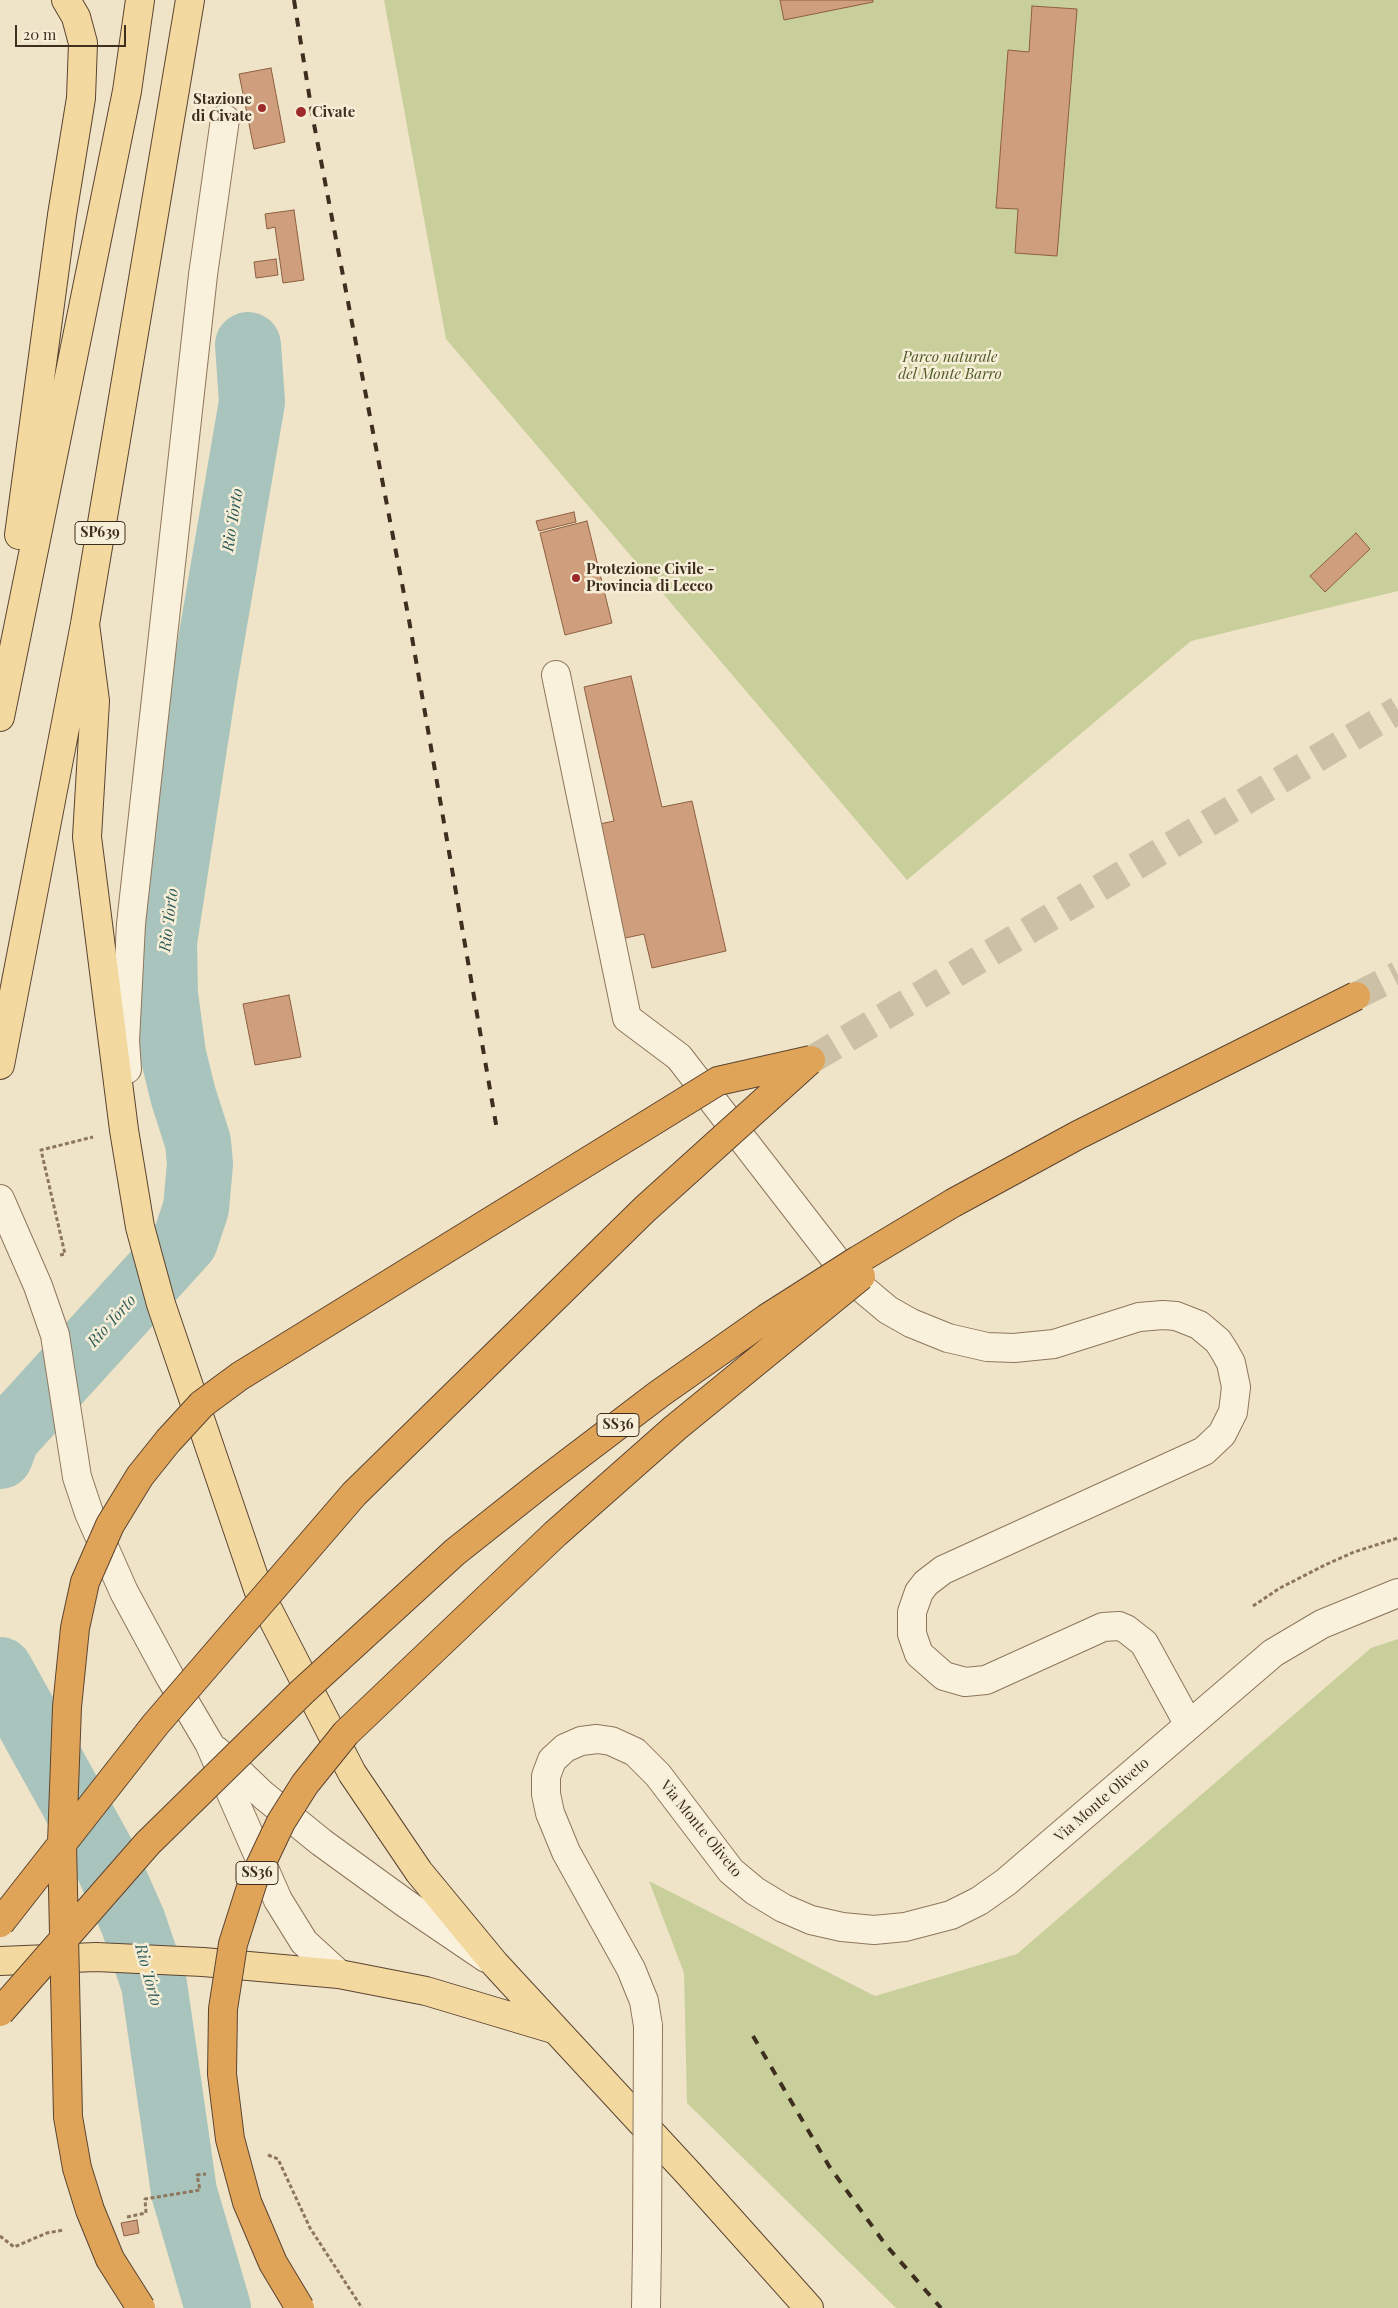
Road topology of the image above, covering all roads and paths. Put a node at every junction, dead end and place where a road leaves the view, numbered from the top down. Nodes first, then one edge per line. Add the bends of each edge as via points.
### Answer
1 (66, 0) edge
2 (140, 0) edge
3 (190, 0) edge
4 (225, 119) dead end
5 (85, 624) junction
6 (8, 674) junction
7 (556, 675) dead end
8 (0, 717) edge
9 (1356, 996) tunnel mouth
10 (0, 1065) edge
11 (124, 1130) junction
12 (82, 1140) dead end
13 (0, 1199) edge
14 (953, 1203) junction
15 (28, 1263) junction
16 (1398, 1538) edge
17 (1398, 1593) edge
18 (1253, 1606) dead end
19 (1189, 1725) junction
20 (209, 1742) junction
21 (0, 1923) edge
22 (0, 1962) edge
23 (495, 1964) junction
24 (339, 1974) junction
25 (0, 2012) edge
26 (554, 2029) junction
27 (264, 2154) dead end
28 (212, 2173) dead end
29 (690, 2175) junction
30 (139, 2214) dead end
31 (141, 2308) edge
32 (300, 2308) edge
33 (362, 2308) edge
34 (646, 2308) edge
35 (809, 2308) edge
36 (828, 2308) edge

1 - 6 main road via 76,17 83,43 81,98 62,215 17,554
2 - 6 main road via 128,91
3 - 5 main road, SP639
4 - 11 street via 203,275 131,924 125,1041 130,1112
5 - 10 main road, SP639
5 - 11 main road via 95,701 87,837
6 - 8 main road
7 - 19 street via 627,1018 679,1057 857,1284 888,1310 911,1323 968,1343 1014,1348 1048,1345 1138,1317 1163,1315 1176,1316 1199,1325 1218,1341 1225,1352 1234,1374 1233,1412 1222,1434 1204,1451 943,1570 919,1592 912,1612 912,1634 919,1654 944,1676 965,1682 986,1680 1103,1627 1119,1626 1144,1643
9 - 14 highway, SS36, bridge via 1086,1130
11 - 23 main road via 140,1227 161,1304 259,1592 352,1773 419,1872
12 - 15 path via 40,1150 66,1254
13 - 15 street
14 - 25 highway, SS36, bridge via 800,1297 659,1394 456,1552 302,1692 148,1843
14 - 32 highway, SS36, bridge via 766,1352 555,1534 346,1733 292,1803 262,1861 239,1922 226,1986 221,2052 226,2118 240,2182 264,2243
15 - 20 street via 57,1343 77,1476 89,1513 124,1592
16 - 18 path via 1325,1565
17 - 19 street, Via Monte Oliveto via 1339,1616 1273,1653
19 - 34 street, Via Monte Oliveto, bridge via 1006,1882 979,1901 936,1920 874,1930 811,1920 782,1908 743,1882 652,1768 624,1746 597,1739 581,1741 565,1748 552,1760 546,1776 550,1813 566,1852 632,1969 644,2001 648,2026
20 - 23 street via 263,1795 321,1842
20 - 24 street via 278,1900 304,1942
21 - 31 highway, bridge via 155,1725 354,1494 645,1209 810,1060 718,1081 240,1376 202,1404 168,1441 140,1476 110,1525 83,1592 74,1628 67,1707 62,1844 68,2117 77,2168 90,2210 110,2259
22 - 24 main road, bridge via 96,1957
23 - 26 main road
24 - 26 main road via 426,1991
26 - 29 main road
27 - 33 path via 278,2159 310,2228
28 - 30 path via 197,2175 200,2190 145,2199 146,2213
29 - 35 main road
29 - 36 main road

